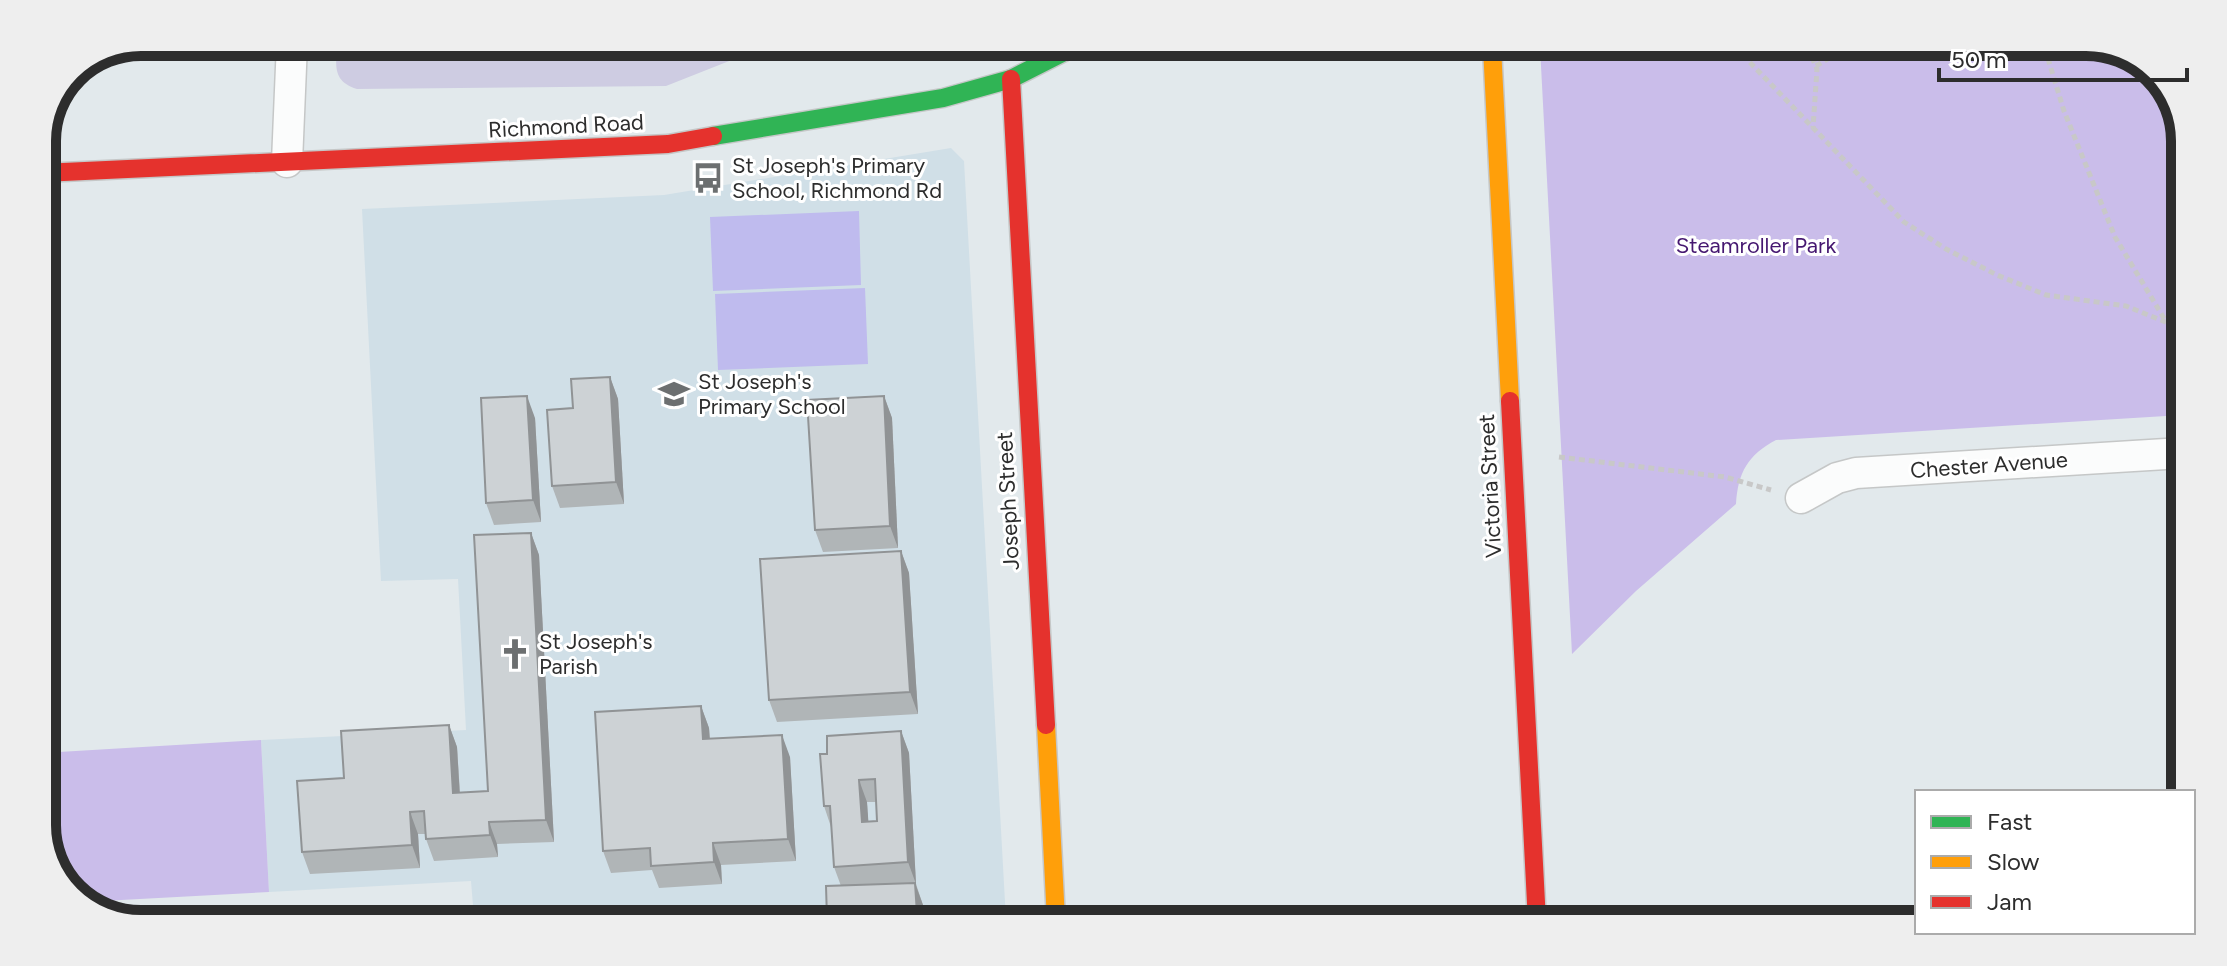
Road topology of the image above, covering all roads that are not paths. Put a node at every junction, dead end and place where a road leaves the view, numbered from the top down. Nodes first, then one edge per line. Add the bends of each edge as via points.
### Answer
1 (291, 56) edge
2 (1056, 56) edge
3 (1492, 56) edge
4 (1011, 79) junction
5 (287, 162) junction
6 (56, 172) edge
7 (2171, 454) edge
8 (1801, 498) road end
9 (1055, 910) edge
10 (1536, 910) edge

1 - 5 street
2 - 4 street, Richmond Road
3 - 10 street, Victoria Street
4 - 5 street, Richmond Road via 929,101 668,144
4 - 9 street, Joseph Street
5 - 6 street, Richmond Road
7 - 8 street, Chester Avenue via 1856,473

